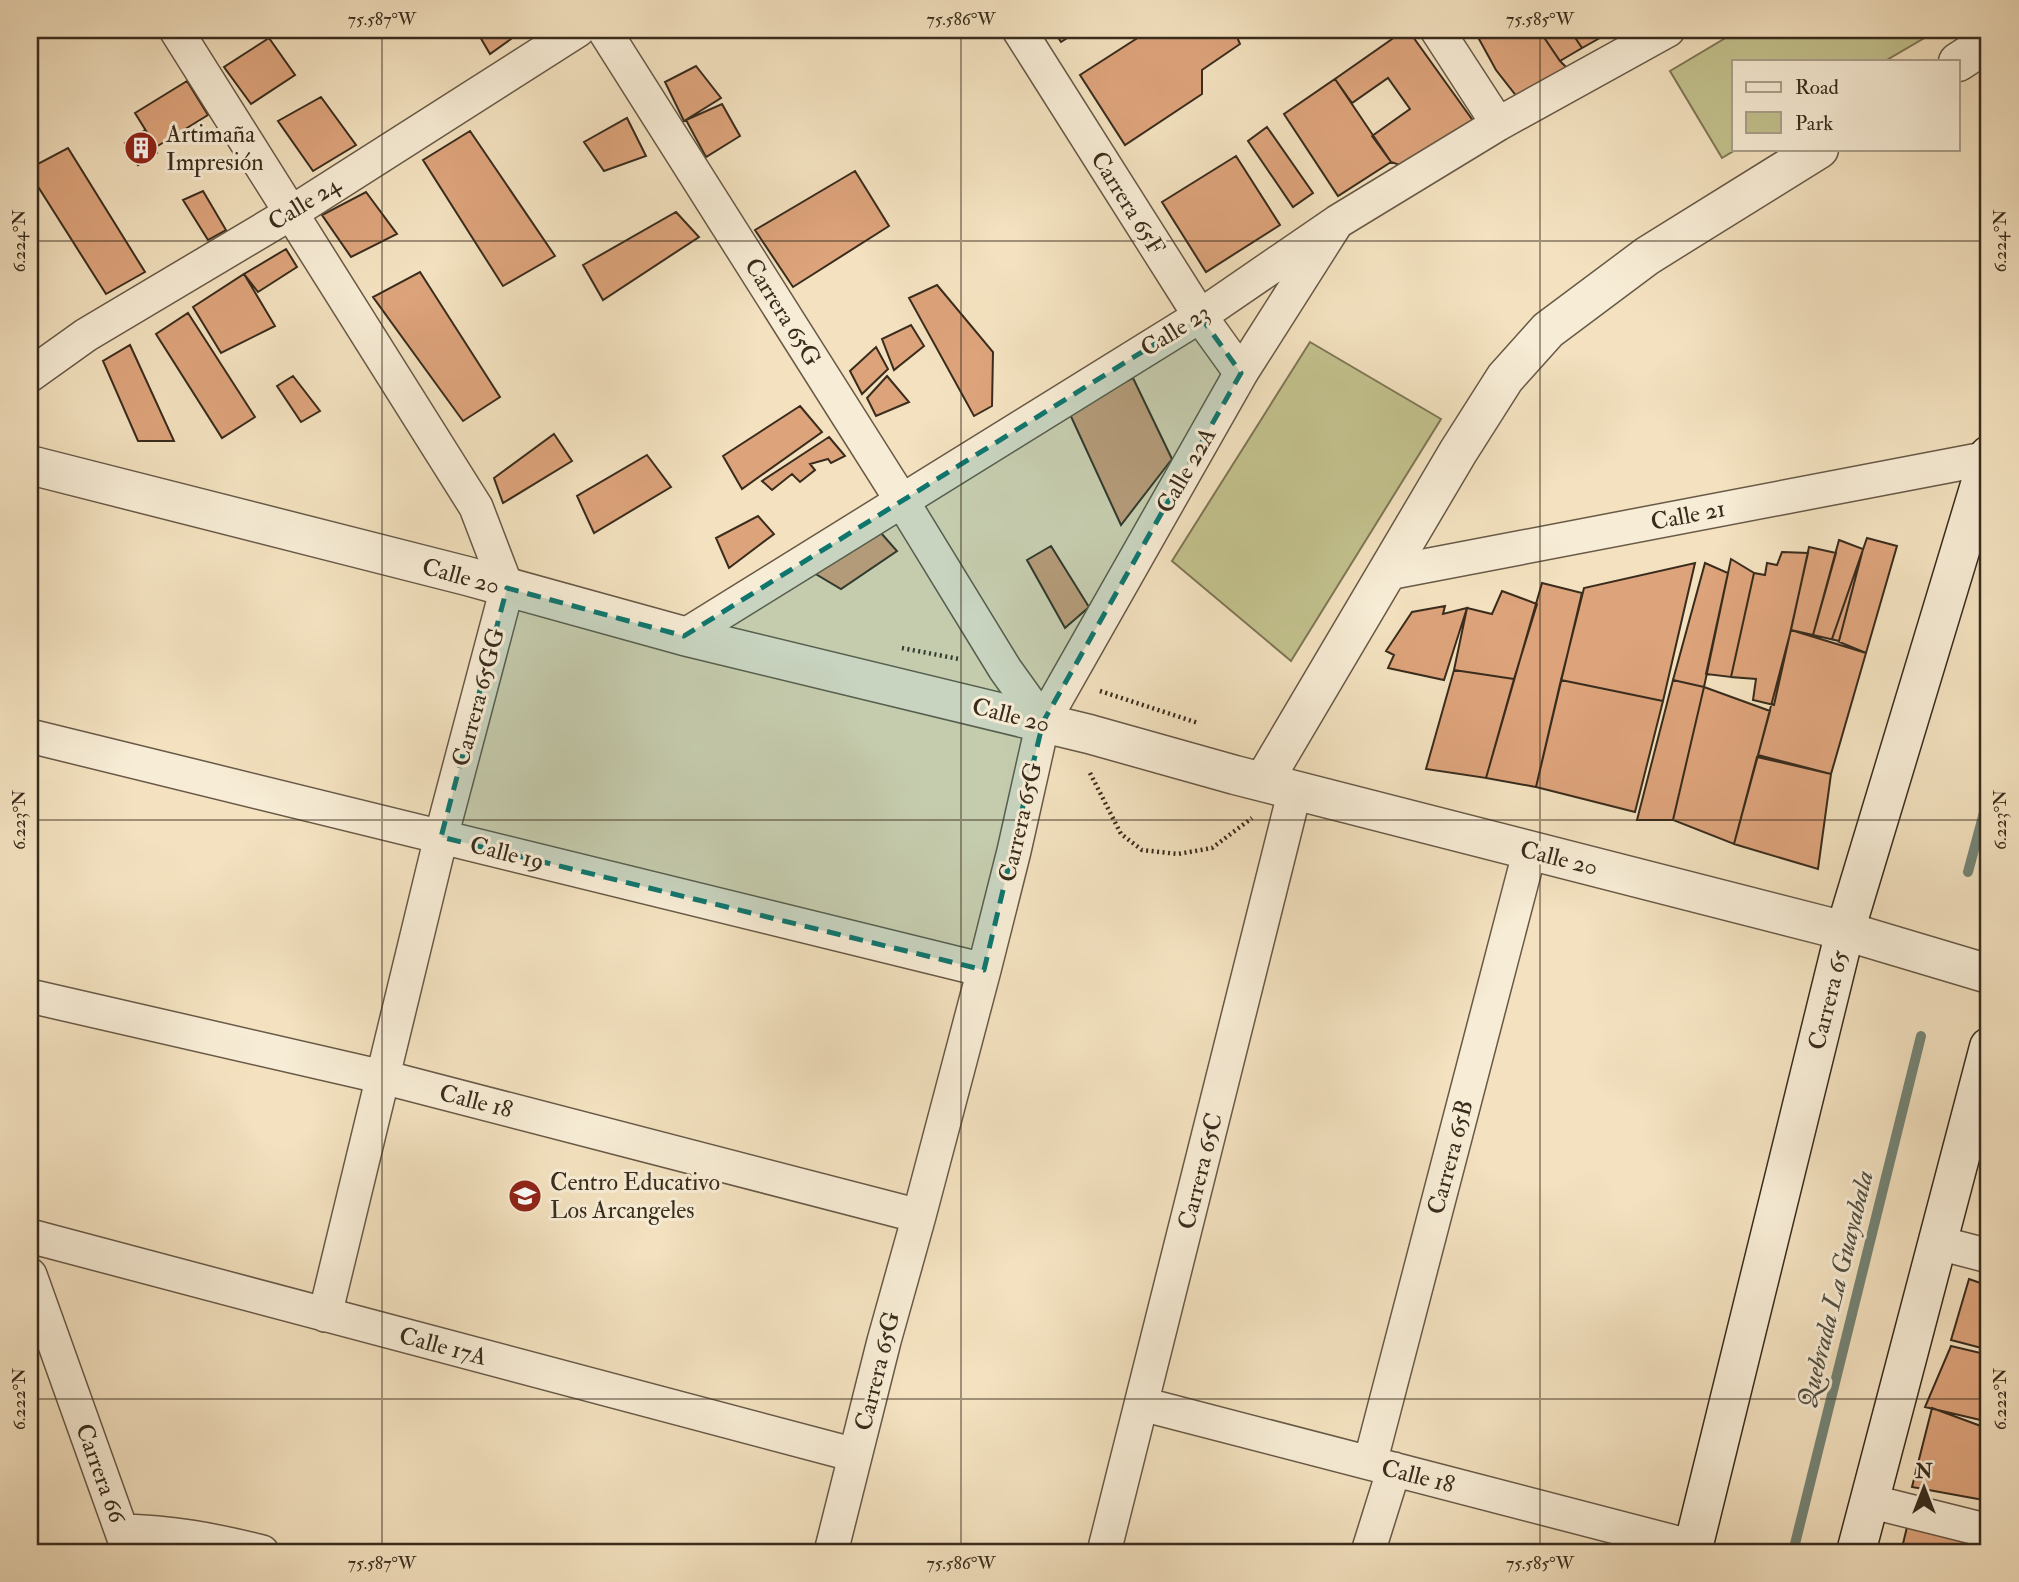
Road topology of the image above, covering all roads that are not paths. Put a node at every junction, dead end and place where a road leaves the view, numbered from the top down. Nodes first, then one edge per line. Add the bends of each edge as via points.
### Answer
1 (176, 30) edge
2 (578, 30) edge
3 (604, 30) edge
4 (1019, 30) edge
5 (1437, 30) edge
6 (1668, 30) edge
7 (1989, 42) edge
8 (1960, 61) edge
9 (1499, 124) junction
10 (1817, 150) edge
11 (291, 212) junction
12 (1337, 222) junction
13 (1200, 316) junction
14 (1241, 373) junction
15 (30, 375) edge
16 (1989, 457) edge
17 (30, 465) edge
18 (902, 501) junction
19 (1388, 573) junction
20 (507, 588) junction
21 (684, 636) junction
22 (1042, 722) junction
23 (30, 736) edge
24 (1273, 795) junction
25 (441, 837) junction
26 (1530, 850) junction
27 (1845, 932) junction
28 (984, 970) junction
29 (1989, 974) edge
30 (30, 996) edge
31 (1989, 1047) edge
32 (383, 1077) junction
33 (919, 1216) junction
34 (30, 1236) edge
35 (1939, 1243) junction
36 (1989, 1256) edge
37 (30, 1275) edge
38 (325, 1315) junction
39 (1142, 1404) junction
40 (855, 1455) junction
41 (1382, 1466) junction
42 (1869, 1500) junction
43 (1989, 1531) edge
44 (126, 1541) edge
45 (1692, 1550) edge
46 (262, 1552) edge
47 (831, 1552) edge
48 (1104, 1552) edge
49 (1368, 1552) edge
50 (1856, 1552) edge

1 - 11 street
2 - 11 street, Calle 24
3 - 18 street, Carrera 65G
4 - 13 street, Carrera 65F
5 - 9 street
6 - 9 street, Calle 23
7 - 8 street
9 - 12 street, Calle 23
10 - 19 street via 1647,256 1548,330 1505,378
11 - 15 street, Calle 24 via 86,335
11 - 20 street via 476,507
12 - 13 street, Calle 23
12 - 14 street, Calle 22A
13 - 14 street, Carrera 65F
13 - 18 street, Calle 23
14 - 22 street, Calle 22A
16 - 19 street, Calle 21
16 - 27 street, Carrera 65
17 - 20 street, Calle 20
18 - 21 street, Calle 23
18 - 22 street, Carrera 65G
19 - 24 street
20 - 21 street, Calle 20
20 - 25 street, Carrera 65GG
21 - 22 street, Calle 20
22 - 24 street, Calle 20
22 - 28 street, Carrera 65G
23 - 25 street, Calle 19
24 - 26 street, Calle 20
24 - 39 street, Carrera 65C
25 - 28 street, Calle 19
25 - 32 street, Carrera 65GG
26 - 27 street, Calle 20
26 - 41 street, Carrera 65B
27 - 29 street, Calle 20
27 - 45 street, Carrera 65
28 - 33 street, Carrera 65G
30 - 32 street, Calle 18
31 - 35 street
32 - 33 street, Calle 18
32 - 38 street, Carrera 65GG
33 - 40 street, Carrera 65G
34 - 38 street, Calle 17A
35 - 36 street
35 - 42 street
37 - 44 street, Carrera 66
38 - 40 street, Calle 17A
39 - 41 street, Calle 18
39 - 48 street, Carrera 65C
40 - 47 street, Carrera 65G
41 - 45 street, Calle 18
41 - 49 street, Carrera 65B
42 - 43 street
42 - 50 street
44 - 46 street via 161,1532

